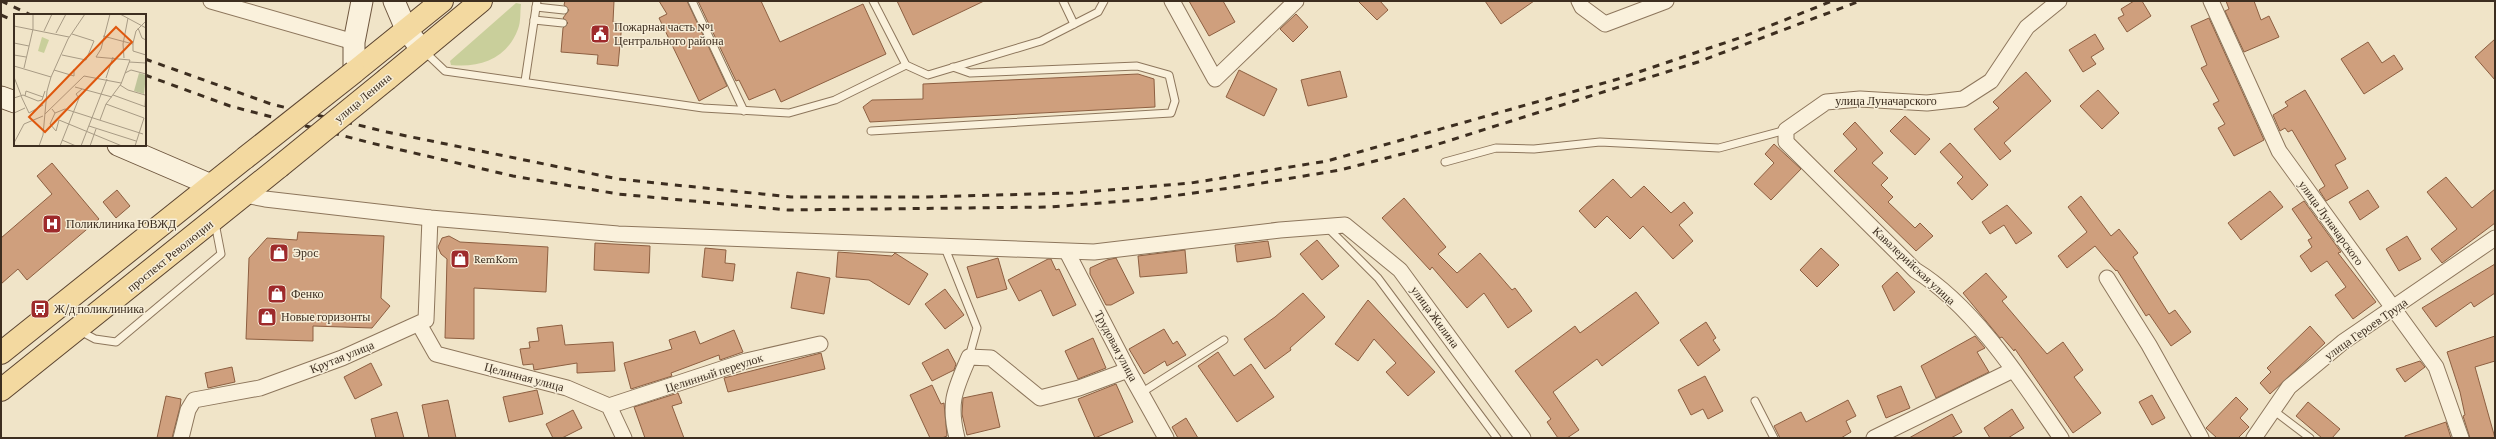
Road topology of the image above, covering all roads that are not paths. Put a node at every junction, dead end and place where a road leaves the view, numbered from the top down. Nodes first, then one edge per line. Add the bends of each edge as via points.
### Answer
1 (211, 1) edge
2 (362, 1) edge
3 (394, 1) edge
4 (442, 1) edge
5 (481, 1) edge
6 (692, 1) edge
7 (873, 1) edge
8 (1063, 1) edge
9 (1104, 1) edge
10 (1172, 1) edge
11 (1296, 1) edge
12 (1579, 1) edge
13 (1666, 1) edge
14 (2059, 1) edge
15 (2211, 1) edge
16 (537, 4) edge
17 (564, 10) dead end
18 (534, 20) junction
19 (563, 23) dead end
20 (1074, 24) junction
21 (406, 29) junction
22 (354, 42) junction
23 (421, 48) junction
24 (906, 65) junction
25 (953, 67) junction
26 (354, 72) junction
27 (525, 81) junction
28 (1, 97) edge
29 (14, 102) edge
30 (744, 111) junction
31 (871, 131) dead end
32 (1786, 136) junction
33 (120, 146) edge
34 (1445, 162) dead end
35 (211, 185) junction
36 (245, 195) junction
37 (430, 218) junction
38 (214, 220) junction
39 (1326, 225) junction
40 (2495, 238) edge
41 (945, 248) junction
42 (1068, 252) junction
43 (2107, 278) dead end
44 (2394, 309) junction
45 (419, 324) junction
46 (78, 330) junction
47 (1224, 340) dead end
48 (820, 344) dead end
49 (1, 353) edge
50 (969, 357) junction
51 (1128, 370) junction
52 (2013, 370) junction
53 (1, 390) edge
54 (1141, 393) junction
55 (1754, 401) dead end
56 (609, 406) junction
57 (2273, 410) junction
58 (181, 438) edge
59 (624, 438) edge
60 (957, 438) edge
61 (1166, 438) edge
62 (1497, 438) edge
63 (1523, 438) edge
64 (1774, 438) edge
65 (1874, 438) edge
66 (2061, 438) edge
67 (2201, 438) edge
68 (2254, 438) edge
69 (2310, 438) edge
70 (2462, 438) edge

1 - 22 street
2 - 22 main road
3 - 21 main road
4 - 21 main road
5 - 23 main road, улица Ленина
6 - 30 lane
7 - 24 lane
8 - 20 lane
9 - 20 lane via 1098,12
10 - 11 street via 1215,79
12 - 13 street via 1582,7 1605,24
14 - 32 street, улица Луначарского via 2027,27 1991,81 1963,98 1927,103 1860,99 1826,102
15 - 44 street, улица Луначарского via 2279,151
16 - 17 lane
16 - 18 lane
18 - 19 lane
18 - 27 lane
20 - 25 lane via 1041,42
21 - 23 main road
21 - 26 main road
22 - 26 main road
23 - 27 lane via 446,71
23 - 36 main road, улица Ленина, bridge
24 - 25 lane via 928,75
24 - 30 lane via 835,100 789,113
25 - 31 lane via 970,74 1137,66 1169,75 1175,101 1170,113
26 - 35 main road, bridge
27 - 30 lane via 703,108
28 - 29 main road
32 - 34 lane via 1719,148 1600,142 1534,149 1496,148
32 - 52 street, Кавалерийская улица via 1915,270 1935,282 1997,347
33 - 35 main road
35 - 49 main road
36 - 37 street, улица Жилина
36 - 38 main road, проспект Революции
37 - 41 street, улица Жилина via 618,234
37 - 45 street via 426,320
38 - 46 main road, проспект Революции
38 - 46 lane via 222,254 116,342 95,339
39 - 42 street, улица Жилина via 1094,252
39 - 62 lane via 1378,278
39 - 63 street, улица Жилина via 1345,225 1400,270
40 - 44 street, улица Героев Труда
41 - 42 street, улица Жилина via 1044,249
41 - 50 lane via 978,328
42 - 51 street, Трудовая улица
43 - 67 street via 2149,345
44 - 57 street, улица Героев Труда via 2343,342 2289,387
44 - 70 street, улица Луначарского via 2436,367
45 - 56 street, Целинная улица via 436,354 566,388
45 - 58 street, Крутая улица via 342,358 260,388 194,400 188,410
46 - 53 main road, проспект Революции
47 - 54 lane
48 - 56 street, Целинный переулок via 746,361
50 - 51 street via 991,358 1040,398 1079,388
50 - 60 street via 953,396 951,417
51 - 54 street, Трудовая улица
52 - 65 street
52 - 66 street, Кавалерийская улица
54 - 61 street, Трудовая улица
55 - 64 lane
56 - 59 street
57 - 68 street, улица Героев Труда
57 - 69 lane

